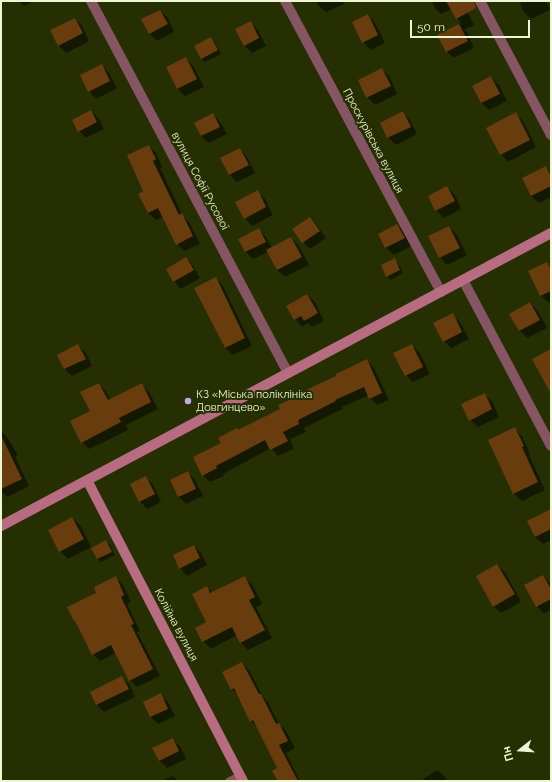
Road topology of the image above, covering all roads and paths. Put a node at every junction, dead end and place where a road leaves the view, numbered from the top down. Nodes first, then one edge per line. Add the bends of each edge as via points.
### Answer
1 (91, 1) edge
2 (285, 1) edge
3 (480, 1) edge
4 (551, 135) edge
5 (551, 233) edge
6 (463, 280) junction
7 (440, 292) junction
8 (288, 373) junction
9 (551, 446) edge
10 (87, 480) junction
11 (1, 526) edge
12 (242, 778) edge
13 (229, 781) edge

1 - 8 street, вулиця Софії Русової
2 - 7 street, Проскурівська вулиця
3 - 4 street
5 - 6 street
6 - 7 street
6 - 9 street
7 - 8 street
8 - 10 street
10 - 11 street
10 - 12 street, Колійна вулиця
12 - 13 lane

